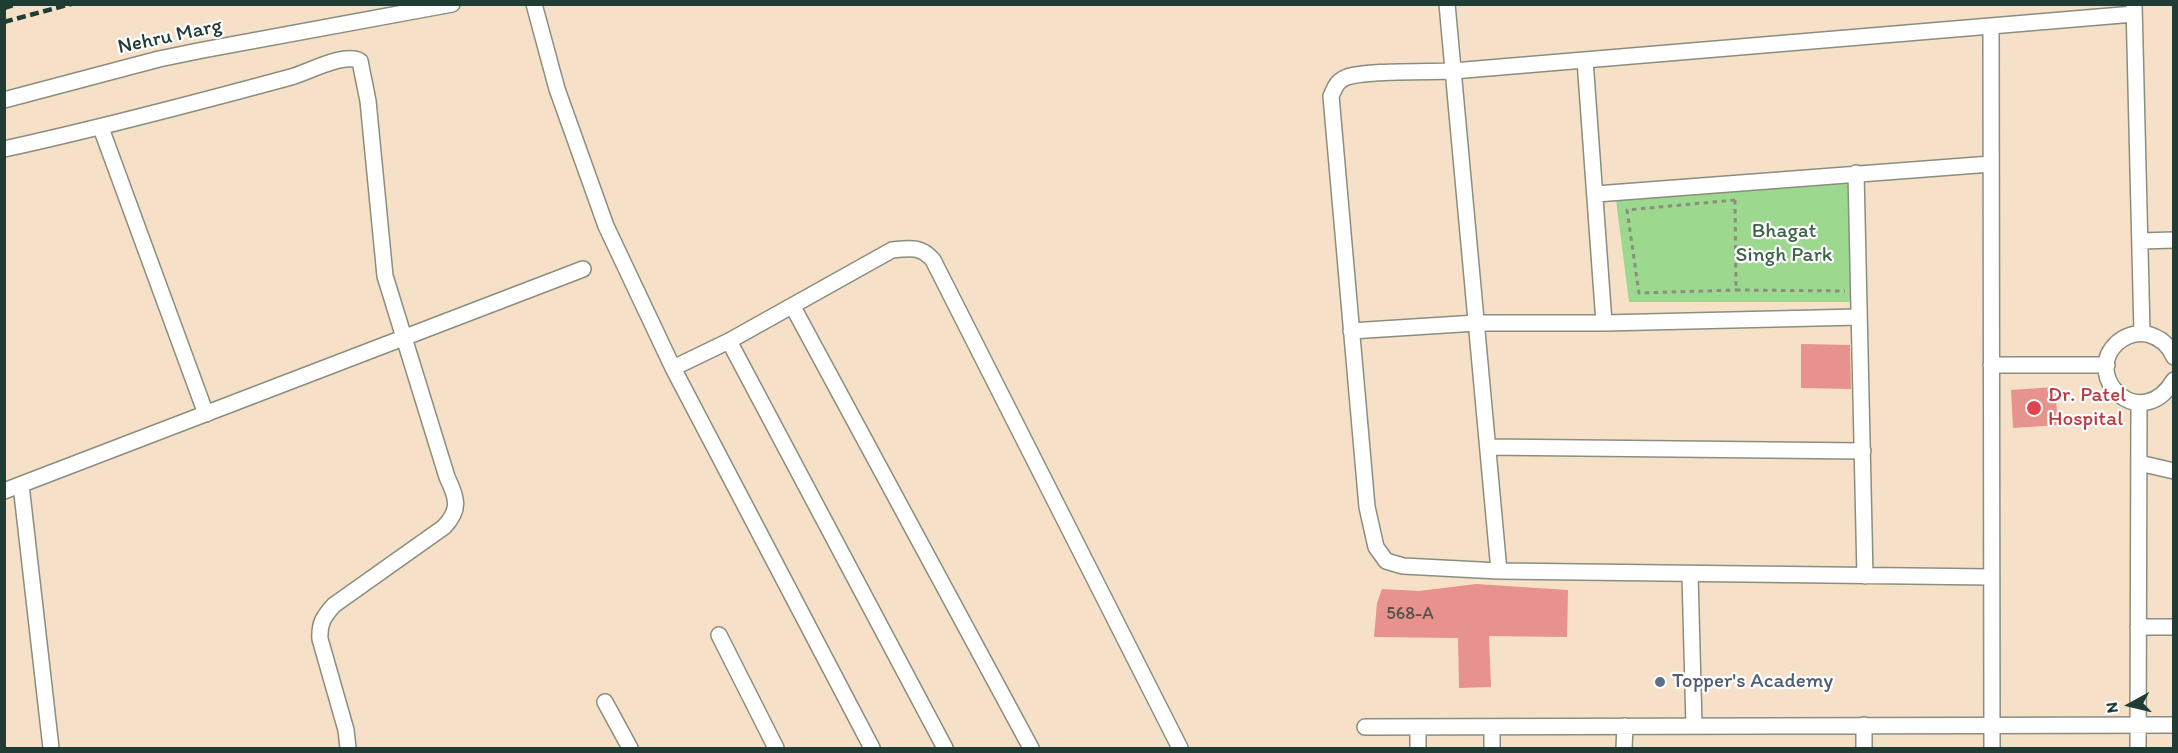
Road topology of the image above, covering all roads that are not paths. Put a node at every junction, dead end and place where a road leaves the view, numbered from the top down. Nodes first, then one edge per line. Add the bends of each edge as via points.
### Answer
1 (452, 4) edge
2 (534, 4) edge
3 (1447, 4) edge
4 (2134, 9) edge
5 (1991, 26) junction
6 (1585, 60) junction
7 (1453, 71) junction
8 (4, 100) edge
9 (101, 128) junction
10 (4, 149) edge
11 (1991, 164) junction
12 (1856, 173) junction
13 (1596, 194) junction
14 (2174, 240) edge
15 (2140, 242) junction
16 (583, 269) dead end
17 (793, 306) junction
18 (1859, 317) junction
19 (1604, 322) junction
20 (1476, 323) junction
21 (1352, 331) junction
22 (2142, 333) junction
23 (404, 338) junction
24 (729, 342) junction
25 (2174, 357) edge
26 (1991, 364) junction
27 (2107, 365) junction
28 (673, 368) junction
29 (2174, 380) edge
30 (2139, 403) junction
31 (206, 414) junction
32 (1488, 447) junction
33 (1863, 451) junction
34 (2139, 463) junction
35 (2174, 471) edge
36 (21, 485) junction
37 (4, 491) edge
38 (1499, 571) junction
39 (1690, 574) junction
40 (1865, 576) junction
41 (1991, 577) junction
42 (2138, 627) junction
43 (2174, 627) edge
44 (719, 635) dead end
45 (605, 702) dead end
46 (1992, 725) junction
47 (2138, 725) junction
48 (2174, 725) edge
49 (1625, 726) junction
50 (1694, 726) junction
51 (1864, 726) junction
52 (1365, 727) dead end
53 (1418, 727) junction
54 (1492, 727) junction
55 (51, 748) edge
56 (348, 748) edge
57 (630, 748) edge
58 (776, 748) edge
59 (872, 748) edge
60 (945, 748) edge
61 (1031, 748) edge
62 (1180, 748) edge
63 (1418, 748) edge
64 (1492, 748) edge
65 (1624, 748) edge
66 (1864, 748) edge
67 (1992, 748) edge
68 (2138, 748) edge

1 - 8 street, Nehru Marg via 192,52
2 - 28 street via 554,79 606,226
3 - 7 street
4 - 5 street
4 - 15 street
5 - 6 street
5 - 11 street
6 - 7 street
6 - 13 street
7 - 20 street
7 - 21 street via 1346,76 1331,96
9 - 10 street
9 - 23 street via 303,74 341,59 354,57 360,61 368,101 385,276
9 - 31 street
11 - 12 street
11 - 26 street
12 - 13 street
12 - 18 street
13 - 19 street
14 - 15 street
15 - 22 street
16 - 23 street
17 - 24 street
17 - 61 street
17 - 62 street via 892,250 919,248 927,253
18 - 19 street
18 - 33 street
19 - 20 street
20 - 21 street
20 - 32 street
21 - 38 street via 1367,507 1376,547 1386,561 1403,566
22 - 25 street via 2165,343
22 - 27 street via 2122,339 2109,355
23 - 31 street
23 - 56 street via 456,507 454,517 444,527 334,605 319,625
24 - 28 street
24 - 60 street
26 - 27 street
26 - 41 street
27 - 30 street via 2107,376 2119,395
28 - 59 street
29 - 30 street via 2154,400
30 - 34 street
31 - 36 street
32 - 33 street
32 - 38 street
33 - 40 street
34 - 35 street
34 - 42 street
36 - 37 street
36 - 55 street
38 - 39 street
39 - 40 street
39 - 50 street
40 - 41 street
41 - 46 street
42 - 43 street
42 - 47 street
44 - 58 street
45 - 57 street
46 - 47 street
46 - 51 street
46 - 67 street
47 - 48 street
47 - 68 street
49 - 50 street
49 - 54 street
49 - 65 street
50 - 51 street
51 - 66 street
52 - 53 street
53 - 54 street
53 - 63 street
54 - 64 street

